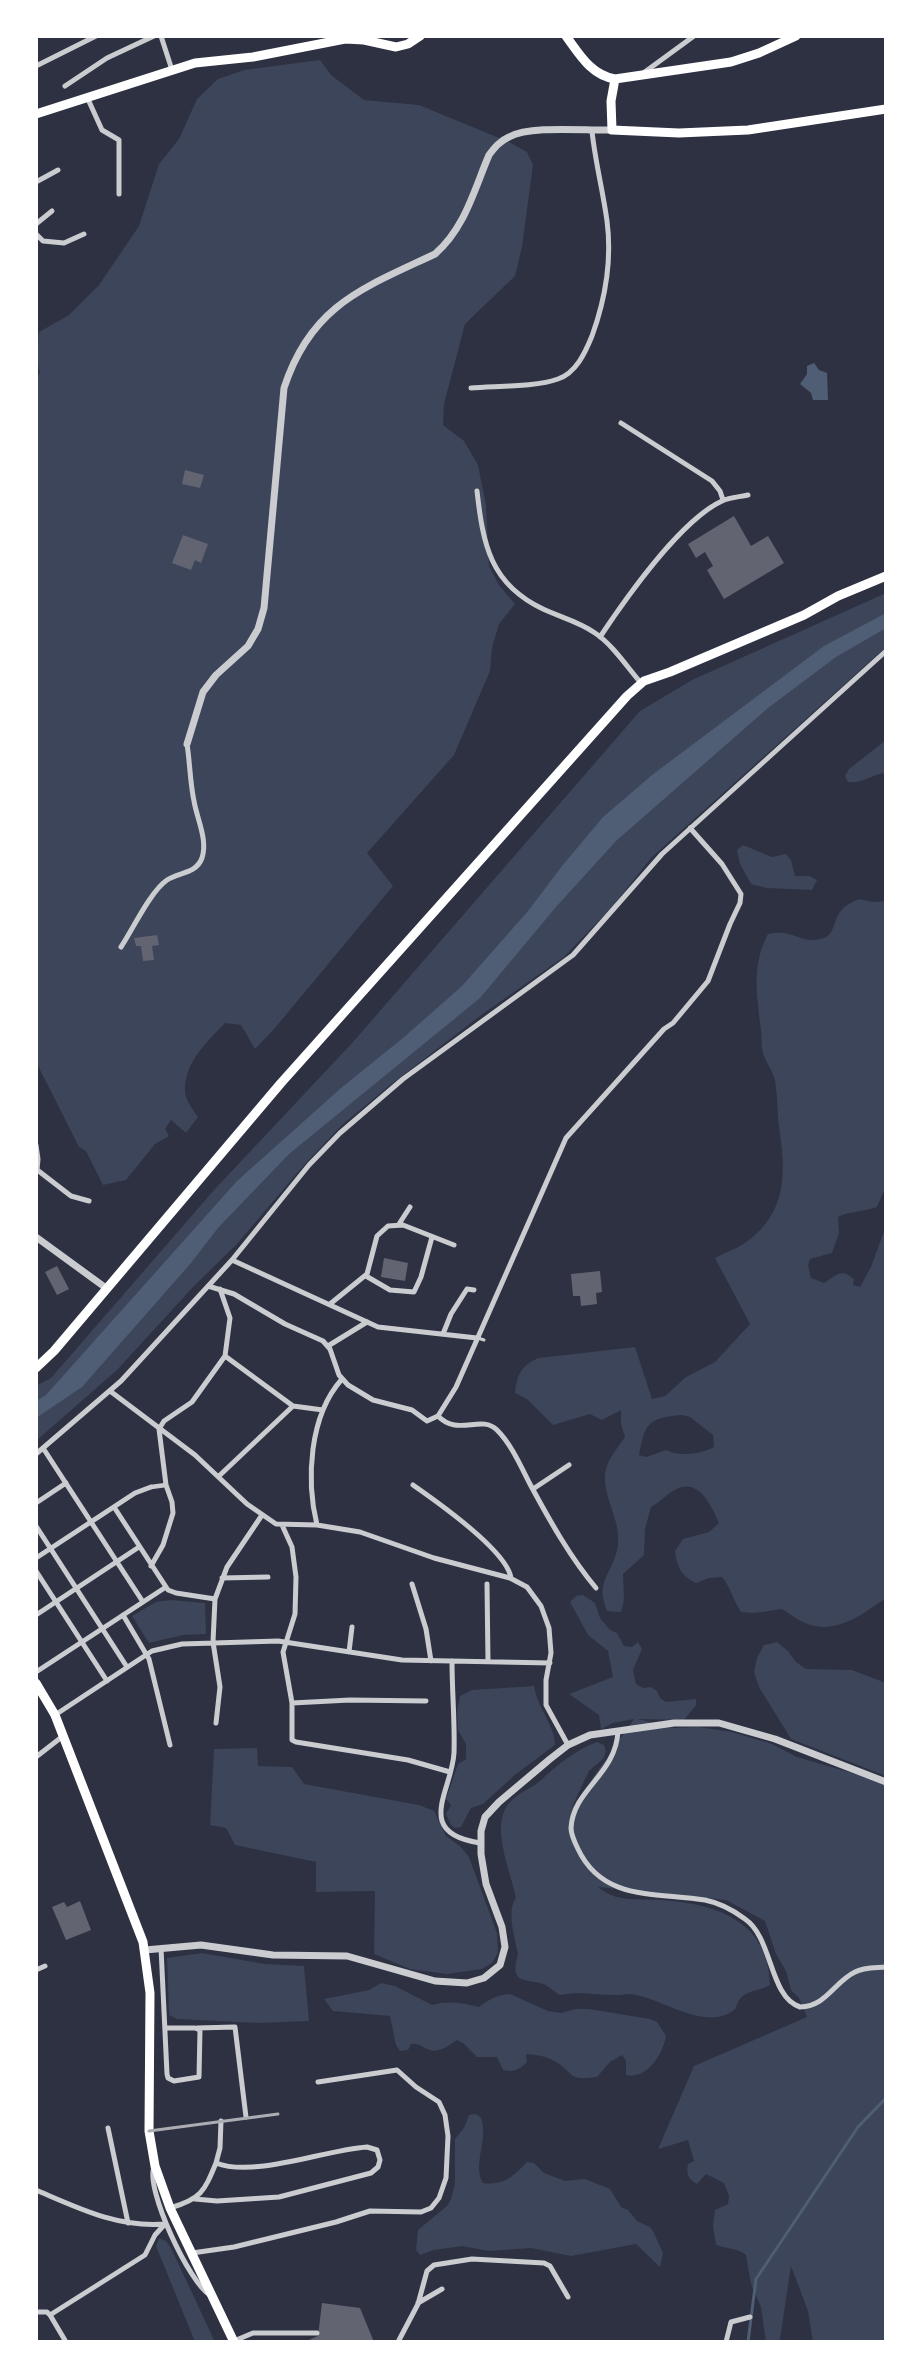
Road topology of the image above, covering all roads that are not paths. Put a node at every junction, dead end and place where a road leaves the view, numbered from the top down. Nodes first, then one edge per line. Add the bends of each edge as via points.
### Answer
1 (96, 36) edge
2 (154, 36) edge
3 (161, 36) edge
4 (420, 36) edge
5 (566, 36) edge
6 (694, 36) edge
7 (796, 36) edge
8 (36, 66) edge
9 (172, 70) junction
10 (639, 77) junction
11 (615, 79) junction
12 (65, 86) dead end
13 (87, 97) junction
14 (886, 109) edge
15 (36, 114) edge
16 (612, 130) junction
17 (592, 131) junction
18 (58, 170) dead end
19 (36, 182) edge
20 (119, 194) dead end
21 (52, 211) dead end
22 (36, 224) edge
23 (36, 234) edge
24 (84, 234) dead end
25 (471, 388) dead end
26 (621, 423) dead end
27 (477, 491) dead end
28 (748, 495) dead end
29 (723, 500) junction
30 (886, 576) edge
31 (600, 636) junction
32 (886, 651) edge
33 (641, 683) junction
34 (187, 744) joint
35 (690, 828) junction
36 (121, 947) dead end
37 (36, 1146) edge
38 (37, 1170) edge
39 (89, 1202) dead end
40 (410, 1207) dead end
41 (398, 1224) junction
42 (36, 1237) edge
43 (432, 1237) junction
44 (454, 1245) dead end
45 (232, 1260) junction
46 (366, 1276) junction
47 (208, 1286) junction
48 (106, 1288) junction
49 (220, 1288) junction
50 (474, 1290) dead end
51 (330, 1304) junction
52 (367, 1322) junction
53 (442, 1334) junction
54 (477, 1338) junction
55 (484, 1340) dead end
56 (328, 1346) junction
57 (225, 1356) junction
58 (36, 1368) edge
59 (342, 1379) junction
60 (110, 1391) junction
61 (294, 1406) junction
62 (323, 1410) junction
63 (438, 1416) junction
64 (159, 1428) junction
65 (43, 1448) junction
66 (36, 1454) edge
67 (569, 1465) dead end
68 (219, 1476) junction
69 (66, 1483) junction
70 (166, 1485) junction
71 (413, 1485) dead end
72 (151, 1487) joint
73 (533, 1489) junction
74 (36, 1503) edge
75 (114, 1507) junction
76 (262, 1515) junction
77 (91, 1522) junction
78 (282, 1525) junction
79 (317, 1525) junction
80 (36, 1526) edge
81 (139, 1547) junction
82 (51, 1548) junction
83 (36, 1558) edge
84 (117, 1562) junction
85 (152, 1566) junction
86 (36, 1571) edge
87 (268, 1577) dead end
88 (222, 1578) junction
89 (511, 1578) junction
90 (412, 1584) dead end
91 (487, 1584) dead end
92 (166, 1587) junction
93 (596, 1588) dead end
94 (76, 1589) junction
95 (215, 1599) junction
96 (56, 1602) junction
97 (143, 1602) junction
98 (36, 1615) edge
99 (123, 1615) junction
100 (352, 1627) dead end
101 (102, 1629) junction
102 (286, 1641) junction
103 (82, 1642) junction
104 (213, 1642) junction
105 (350, 1652) junction
106 (147, 1654) junction
107 (431, 1661) junction
108 (452, 1661) junction
109 (488, 1661) junction
110 (550, 1664) junction
111 (127, 1667) junction
112 (36, 1672) edge
113 (107, 1681) junction
114 (36, 1683) edge
115 (426, 1701) dead end
116 (292, 1704) junction
117 (55, 1715) junction
118 (216, 1723) dead end
119 (618, 1730) junction
120 (63, 1736) junction
121 (568, 1744) junction
122 (170, 1745) dead end
123 (36, 1757) edge
124 (450, 1772) junction
125 (886, 1782) edge
126 (480, 1843) junction
127 (161, 1948) junction
128 (145, 1950) junction
129 (45, 1966) dead end
130 (886, 1967) edge
131 (36, 1970) edge
132 (166, 2028) junction
133 (197, 2028) junction
134 (318, 2082) dead end
135 (246, 2118) dead end
136 (221, 2121) dead end
137 (108, 2128) dead end
138 (216, 2163) junction
139 (155, 2166) junction
140 (36, 2190) edge
141 (195, 2199) junction
142 (170, 2208) junction
143 (128, 2223) junction
144 (165, 2224) junction
145 (192, 2253) junction
146 (442, 2289) dead end
147 (213, 2296) junction
148 (568, 2297) dead end
149 (418, 2304) junction
150 (36, 2312) edge
151 (50, 2315) junction
152 (750, 2317) dead end
153 (317, 2333) dead end
154 (234, 2341) edge
155 (66, 2342) edge
156 (398, 2342) edge
157 (726, 2342) edge

1 - 8 street
2 - 12 street via 106,58
3 - 9 street
4 - 9 main road via 396,47 359,39 332,40 253,57 195,63
5 - 11 main road via 593,70 605,78
6 - 10 street
7 - 10 main road via 744,59
9 - 13 main road
10 - 11 main road
11 - 16 main road via 611,101
13 - 15 main road
13 - 20 street via 102,130 119,140
14 - 16 main road via 748,130 679,133
16 - 17 street
17 - 25 street via 608,246 603,298 587,349 575,369 558,379
17 - 34 street via 527,132 510,136 496,145 458,230 446,245 435,254 349,297 314,328 302,346 284,388 267,591 258,629 248,646 216,675 203,692
18 - 19 street
21 - 22 street
23 - 24 street via 43,241 64,243
26 - 29 street via 712,481
27 - 31 street via 488,553 502,577 521,598
28 - 29 street
29 - 31 street via 696,517 635,588
30 - 33 main road via 838,596 804,615
31 - 33 street
32 - 35 street
33 - 48 main road via 425,920
34 - 36 street via 194,802 204,846 202,858 197,866 166,881 155,893
35 - 45 street via 654,862 573,955 397,1084 340,1134 309,1165
35 - 54 street via 742,894 708,981 566,1138
37 - 38 street
38 - 39 street via 71,1196
40 - 41 street
41 - 43 street
41 - 46 street via 379,1233
42 - 48 street
43 - 44 street
43 - 46 street via 414,1292 390,1290
45 - 47 street
45 - 51 street
46 - 51 street
47 - 49 street
47 - 60 street
48 - 58 main road
49 - 56 street
49 - 57 street via 230,1318
50 - 53 street via 467,1289
51 - 52 street
52 - 53 street via 384,1328
52 - 56 street
53 - 54 street
54 - 55 lane
54 - 63 street via 456,1387
56 - 59 street
57 - 61 street
57 - 64 street via 192,1402 166,1419
59 - 62 street
59 - 63 street via 368,1397 412,1410 427,1421
60 - 64 street
60 - 65 street
61 - 62 street
61 - 68 street
62 - 79 street via 311,1477
63 - 73 street via 449,1426 480,1424 494,1428 509,1446
64 - 68 street
64 - 70 street
65 - 66 street
65 - 69 street
67 - 73 street
68 - 76 street
69 - 74 street
69 - 77 street
70 - 72 street
70 - 85 street via 173,1517 164,1545
71 - 89 street via 472,1529 506,1566
72 - 75 street via 138,1491
73 - 93 street via 564,1543
75 - 77 street
75 - 81 street
76 - 78 street
76 - 88 street
77 - 82 street
77 - 84 street
78 - 79 street
78 - 102 street via 292,1547 296,1576 295,1614
79 - 89 street via 371,1535 428,1556
80 - 82 street
81 - 84 street
81 - 85 street
82 - 83 street
82 - 94 street
84 - 94 street
84 - 97 street
85 - 92 street
86 - 96 street
87 - 88 street
88 - 95 street
89 - 110 street via 530,1590 546,1618 550,1633
90 - 107 street via 426,1629
91 - 109 street
92 - 95 street via 176,1594
92 - 97 street
94 - 96 street
94 - 101 street
95 - 104 street
96 - 98 street
96 - 103 street
97 - 99 street
99 - 101 street
99 - 106 street
100 - 105 street
101 - 103 street
101 - 111 street
102 - 104 street
102 - 105 street
102 - 116 street via 284,1660
103 - 112 street
103 - 113 street
104 - 106 street via 170,1646
104 - 118 street via 220,1687
105 - 107 street
106 - 111 street
106 - 122 street
107 - 108 street
108 - 109 street
108 - 124 street via 454,1753
109 - 110 street
110 - 121 street via 546,1705
111 - 113 street
113 - 117 street
114 - 117 main road
115 - 116 street via 350,1700
116 - 124 street via 292,1740 408,1760
117 - 120 main road
119 - 121 street via 590,1735
119 - 125 street via 693,1722 728,1725
119 - 130 street via 617,1746 607,1767 580,1802 571,1829 583,1860 592,1871 608,1883 628,1891 706,1900 728,1907 756,1931 786,1998 800,2007 823,2000 856,1971
120 - 123 street
120 - 128 main road via 134,1913
121 - 126 street via 493,1807 482,1824
124 - 126 street via 441,1802 443,1821 456,1837
126 - 127 street via 486,1884 502,1927 505,1947 496,1970 475,1982 426,1979 347,1956 273,1955 201,1945
127 - 128 street
127 - 132 street
128 - 139 main road via 150,1993 149,2131
129 - 131 street
132 - 133 street
132 - 133 street via 166,2071 168,2078 174,2080 200,2076 201,2032
133 - 135 street via 234,2027
134 - 145 street via 397,2070 439,2102 447,2120 447,2160 444,2186 437,2203 424,2212 370,2211 234,2247
136 - 138 street
137 - 143 street
138 - 141 street
138 - 141 street via 252,2168 367,2147 377,2150 380,2160 372,2173 279,2198
139 - 142 main road
139 - 144 street via 154,2183
140 - 143 street via 92,2214
141 - 142 street
142 - 145 main road
143 - 144 street
144 - 147 street via 200,2286
144 - 151 street via 145,2255
145 - 147 main road
146 - 149 street
147 - 154 main road
148 - 149 street via 550,2266 544,2263 472,2259 442,2262 430,2268
149 - 156 street
150 - 151 street
151 - 155 street
152 - 157 street via 730,2322
153 - 154 street via 253,2333

